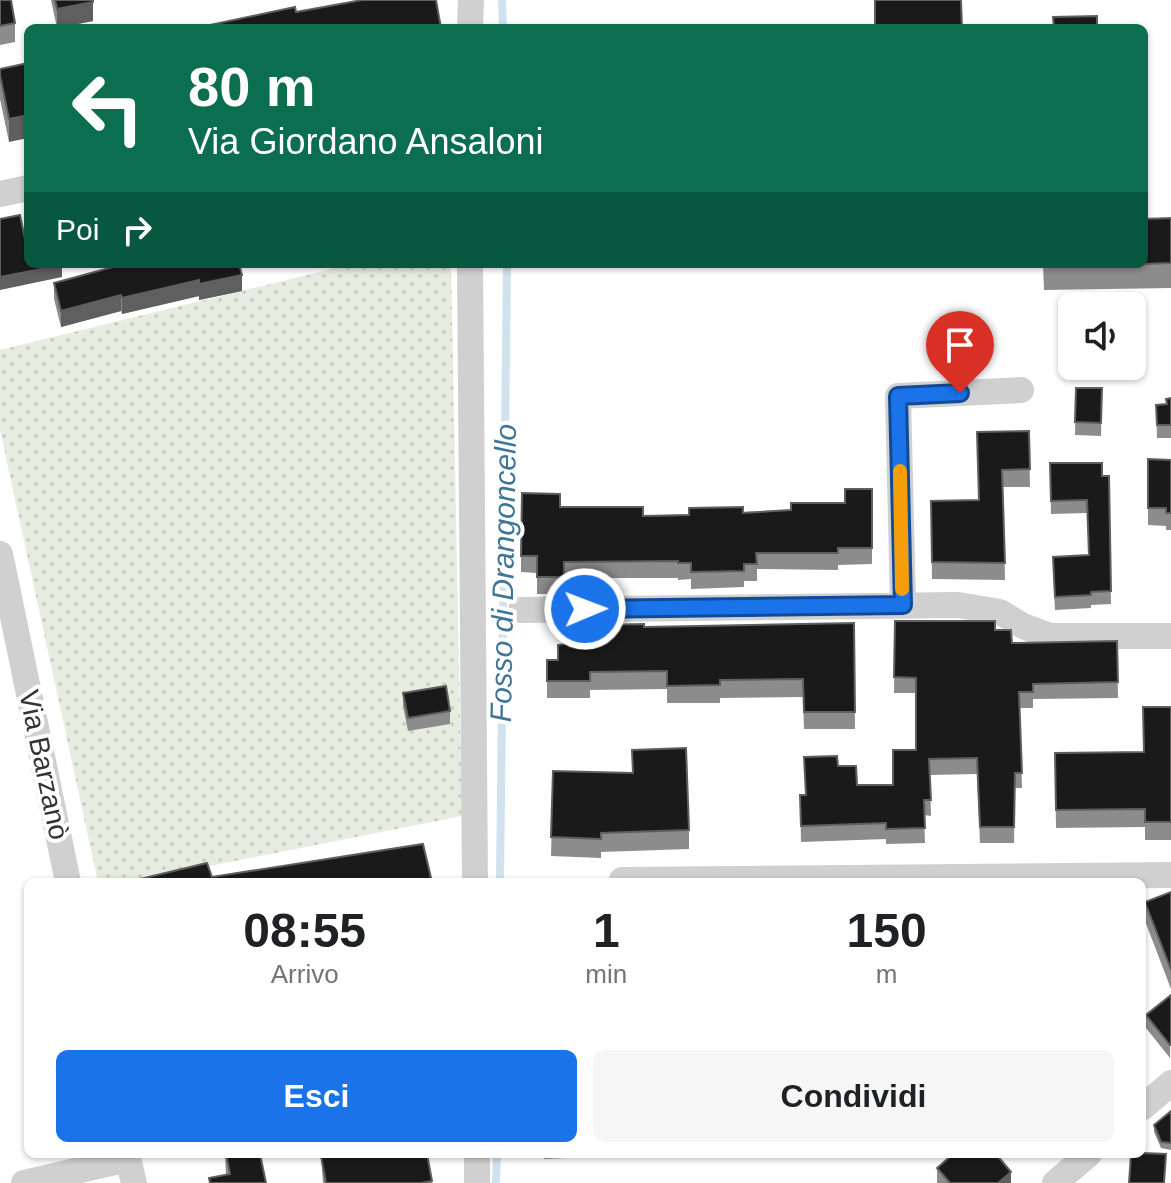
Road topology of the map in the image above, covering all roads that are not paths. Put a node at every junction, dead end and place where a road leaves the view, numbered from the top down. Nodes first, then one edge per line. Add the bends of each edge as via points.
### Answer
1 (471, 0) edge
2 (470, 24) edge
3 (24, 189) edge
4 (0, 194) edge
5 (470, 268) edge
6 (1021, 390) dead end
7 (0, 554) edge
8 (903, 605) junction
9 (521, 610) dead end
10 (1171, 636) edge
11 (1171, 875) edge
12 (67, 878) edge
13 (475, 878) edge
14 (896, 878) edge
15 (1171, 1083) edge
16 (1146, 1105) edge
17 (477, 1158) edge
18 (1084, 1158) edge
19 (130, 1165) edge
20 (24, 1183) edge
21 (477, 1183) edge
22 (1055, 1183) edge

1 - 2 street
3 - 4 street
5 - 13 street
6 - 8 street via 898,396
7 - 12 street, Via Barzanò
8 - 9 street
8 - 10 street via 978,607 1050,636
11 - 14 street
15 - 16 street
17 - 21 street
18 - 22 street
19 - 20 street

